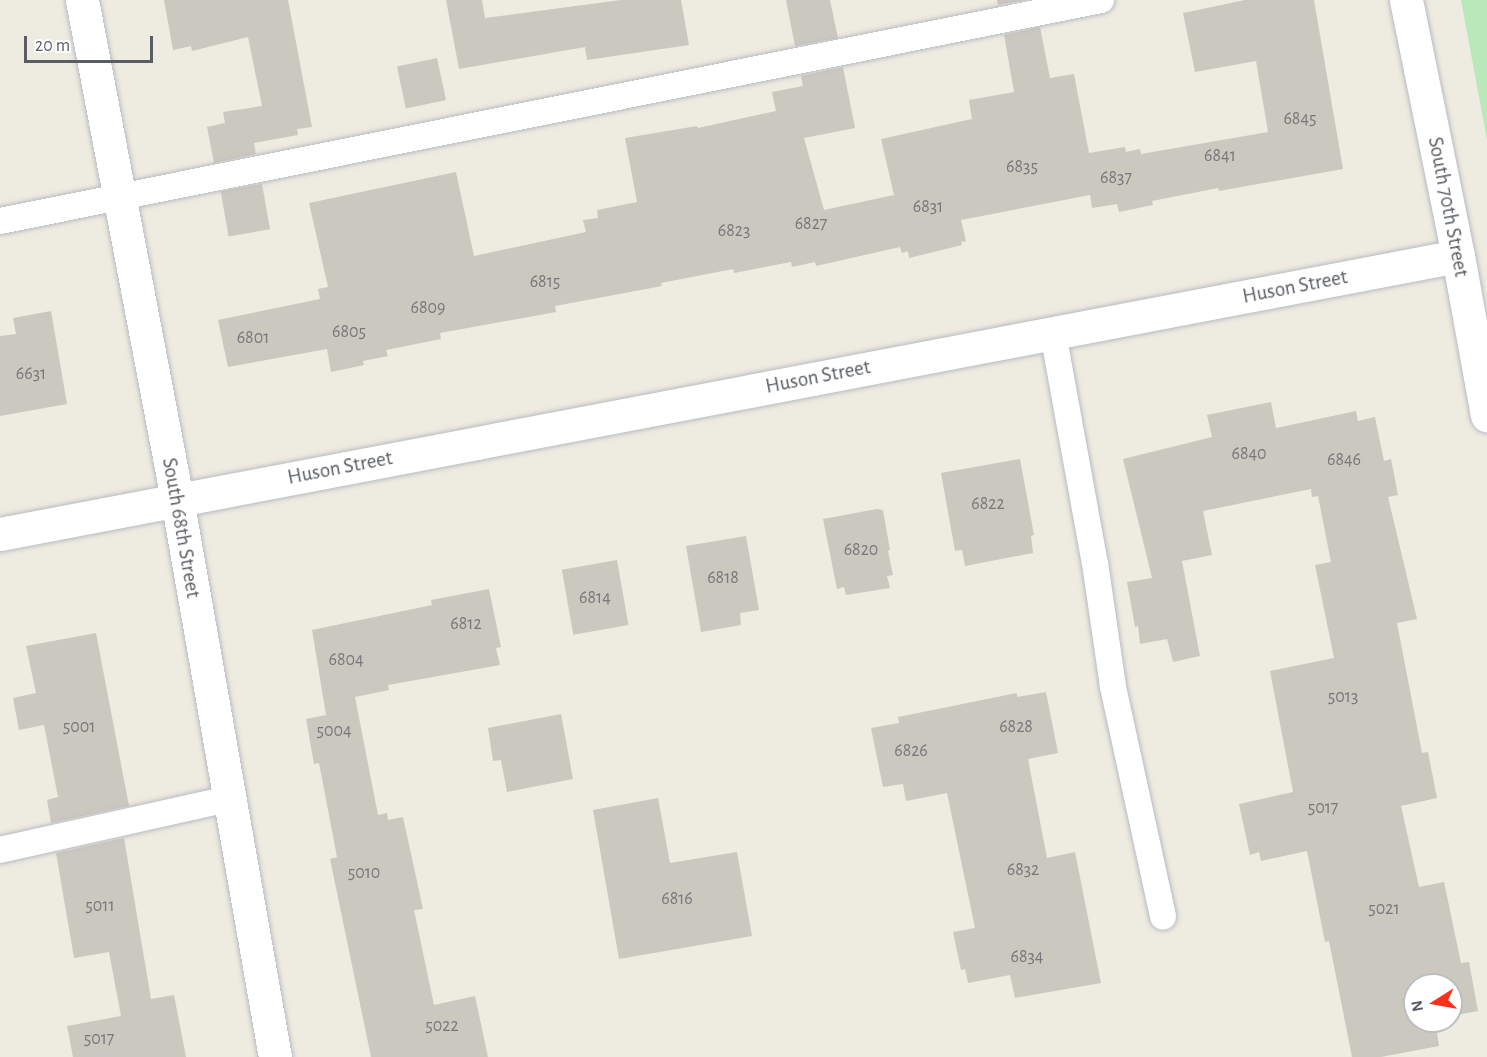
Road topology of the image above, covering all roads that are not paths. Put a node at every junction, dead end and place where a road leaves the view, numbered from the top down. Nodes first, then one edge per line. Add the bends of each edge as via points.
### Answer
1 (82, 0) edge
2 (1101, 0) edge
3 (1406, 0) edge
4 (118, 197) junction
5 (0, 221) edge
6 (1458, 256) junction
7 (1053, 333) junction
8 (1487, 415) edge
9 (177, 499) junction
10 (0, 534) edge
11 (229, 799) junction
12 (0, 849) edge
13 (1163, 917) dead end
14 (275, 1057) edge

1 - 4 street, South 68th Street
2 - 4 lane
3 - 6 street, South 70th Street
4 - 5 lane
4 - 9 street, South 68th Street
6 - 7 street, Huson Street
6 - 8 street, South 70th Street
7 - 9 street, Huson Street
7 - 13 lane via 1095,562 1113,687
9 - 10 street, Huson Street
9 - 11 street, South 68th Street
11 - 12 lane
11 - 14 street, South 68th Street

